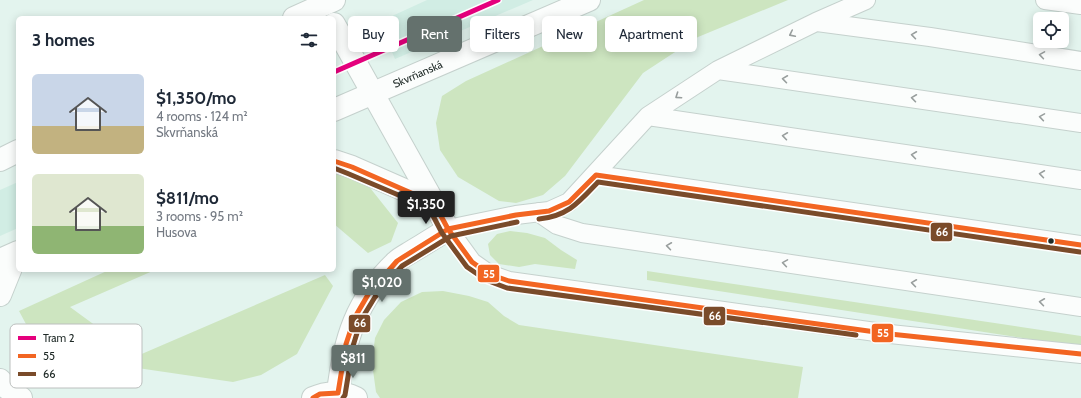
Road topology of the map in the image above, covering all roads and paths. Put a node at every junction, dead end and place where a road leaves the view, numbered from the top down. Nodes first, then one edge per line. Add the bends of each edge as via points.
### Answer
1 (589, 0) edge
2 (866, 0) edge
3 (1046, 0) edge
4 (1081, 5) edge
5 (329, 8) edge
6 (301, 16) edge
7 (816, 22) junction
8 (336, 28) edge
9 (1081, 61) edge
10 (718, 70) junction
11 (372, 93) junction
12 (336, 109) edge
13 (648, 116) junction
14 (1081, 123) edge
15 (16, 152) edge
16 (0, 160) edge
17 (336, 162) edge
18 (596, 175) junction
19 (1081, 180) edge
20 (434, 203) junction
21 (538, 212) junction
22 (448, 229) junction
23 (1081, 245) edge
24 (12, 255) edge
25 (0, 295) edge
26 (1081, 307) edge
27 (1081, 354) edge
28 (0, 380) edge
29 (347, 395) edge
30 (21, 398) edge
31 (313, 398) edge

1 - 11 main road, Skvrňanská
2 - 7 lane
3 - 4 lane
5 - 6 main road
9 -> 7 lane
7 -> 10 lane
8 - 11 main road
10 -> 13 lane
14 -> 10 lane
11 - 12 main road, Skvrňanská
11 - 20 main road
13 - 18 lane
19 -> 13 lane
15 - 16 main road
17 - 20 main road
18 - 21 lane via 569,202 549,211
18 - 23 lane
20 - 22 main road
21 - 22 lane via 516,214
26 -> 21 lane via 582,233 556,225
22 - 27 lane via 472,262 489,274 509,281 890,334
22 - 29 main road via 397,261 369,292 355,317 346,344 341,370
24 - 25 main road
28 - 30 main road
29 - 31 main road via 320,394

